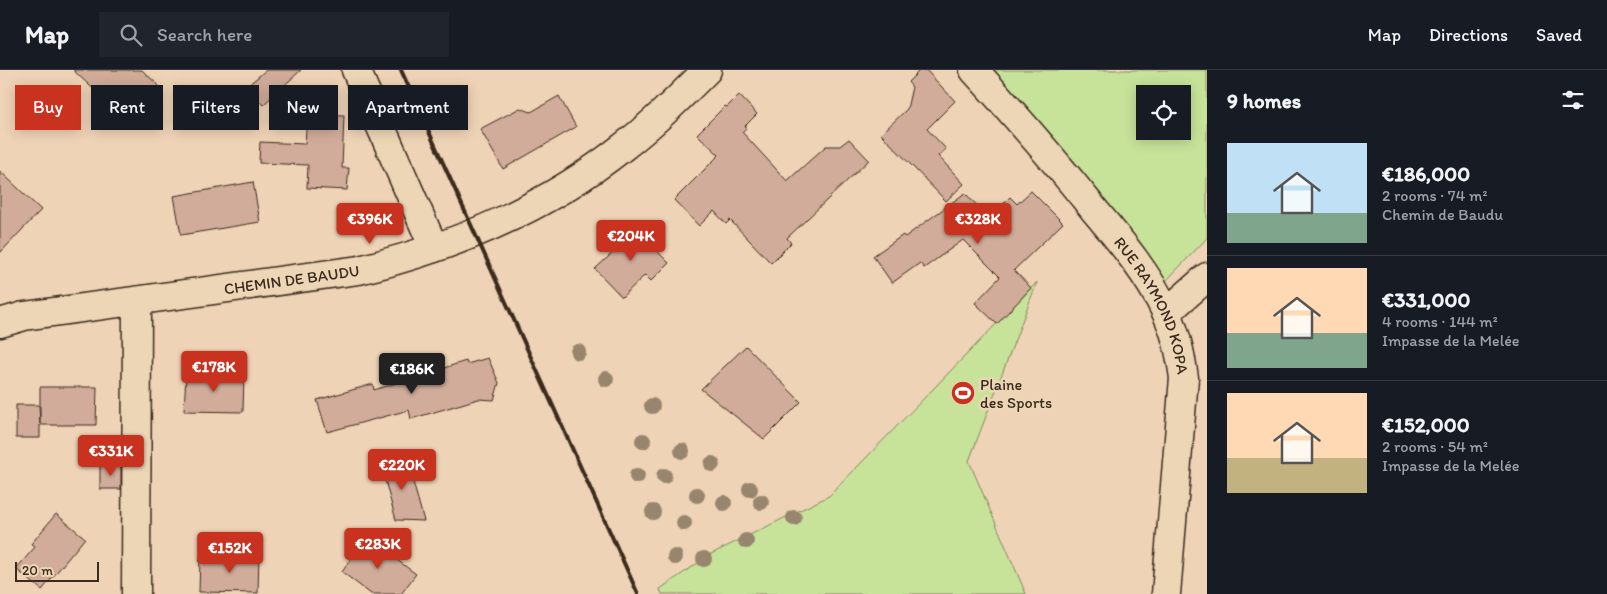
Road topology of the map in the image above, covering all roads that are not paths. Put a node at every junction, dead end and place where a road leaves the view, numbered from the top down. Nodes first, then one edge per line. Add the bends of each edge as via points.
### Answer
1 (356, 70) edge
2 (707, 70) edge
3 (974, 70) edge
4 (434, 248) junction
5 (1207, 277) edge
6 (137, 301) junction
7 (1167, 312) junction
8 (0, 323) edge
9 (136, 594) edge
10 (1166, 594) edge

1 - 4 street
2 - 4 street, CHEMIN DE BAUDU via 623,147 583,176 510,218
3 - 7 street, RUE RAYMOND KOPA via 1125,246
4 - 6 street, CHEMIN DE BAUDU via 359,270
5 - 7 street
6 - 8 street, CHEMIN DE BAUDU via 24,316
6 - 9 street
7 - 10 street, RUE RAYMOND KOPA via 1176,336 1184,378

